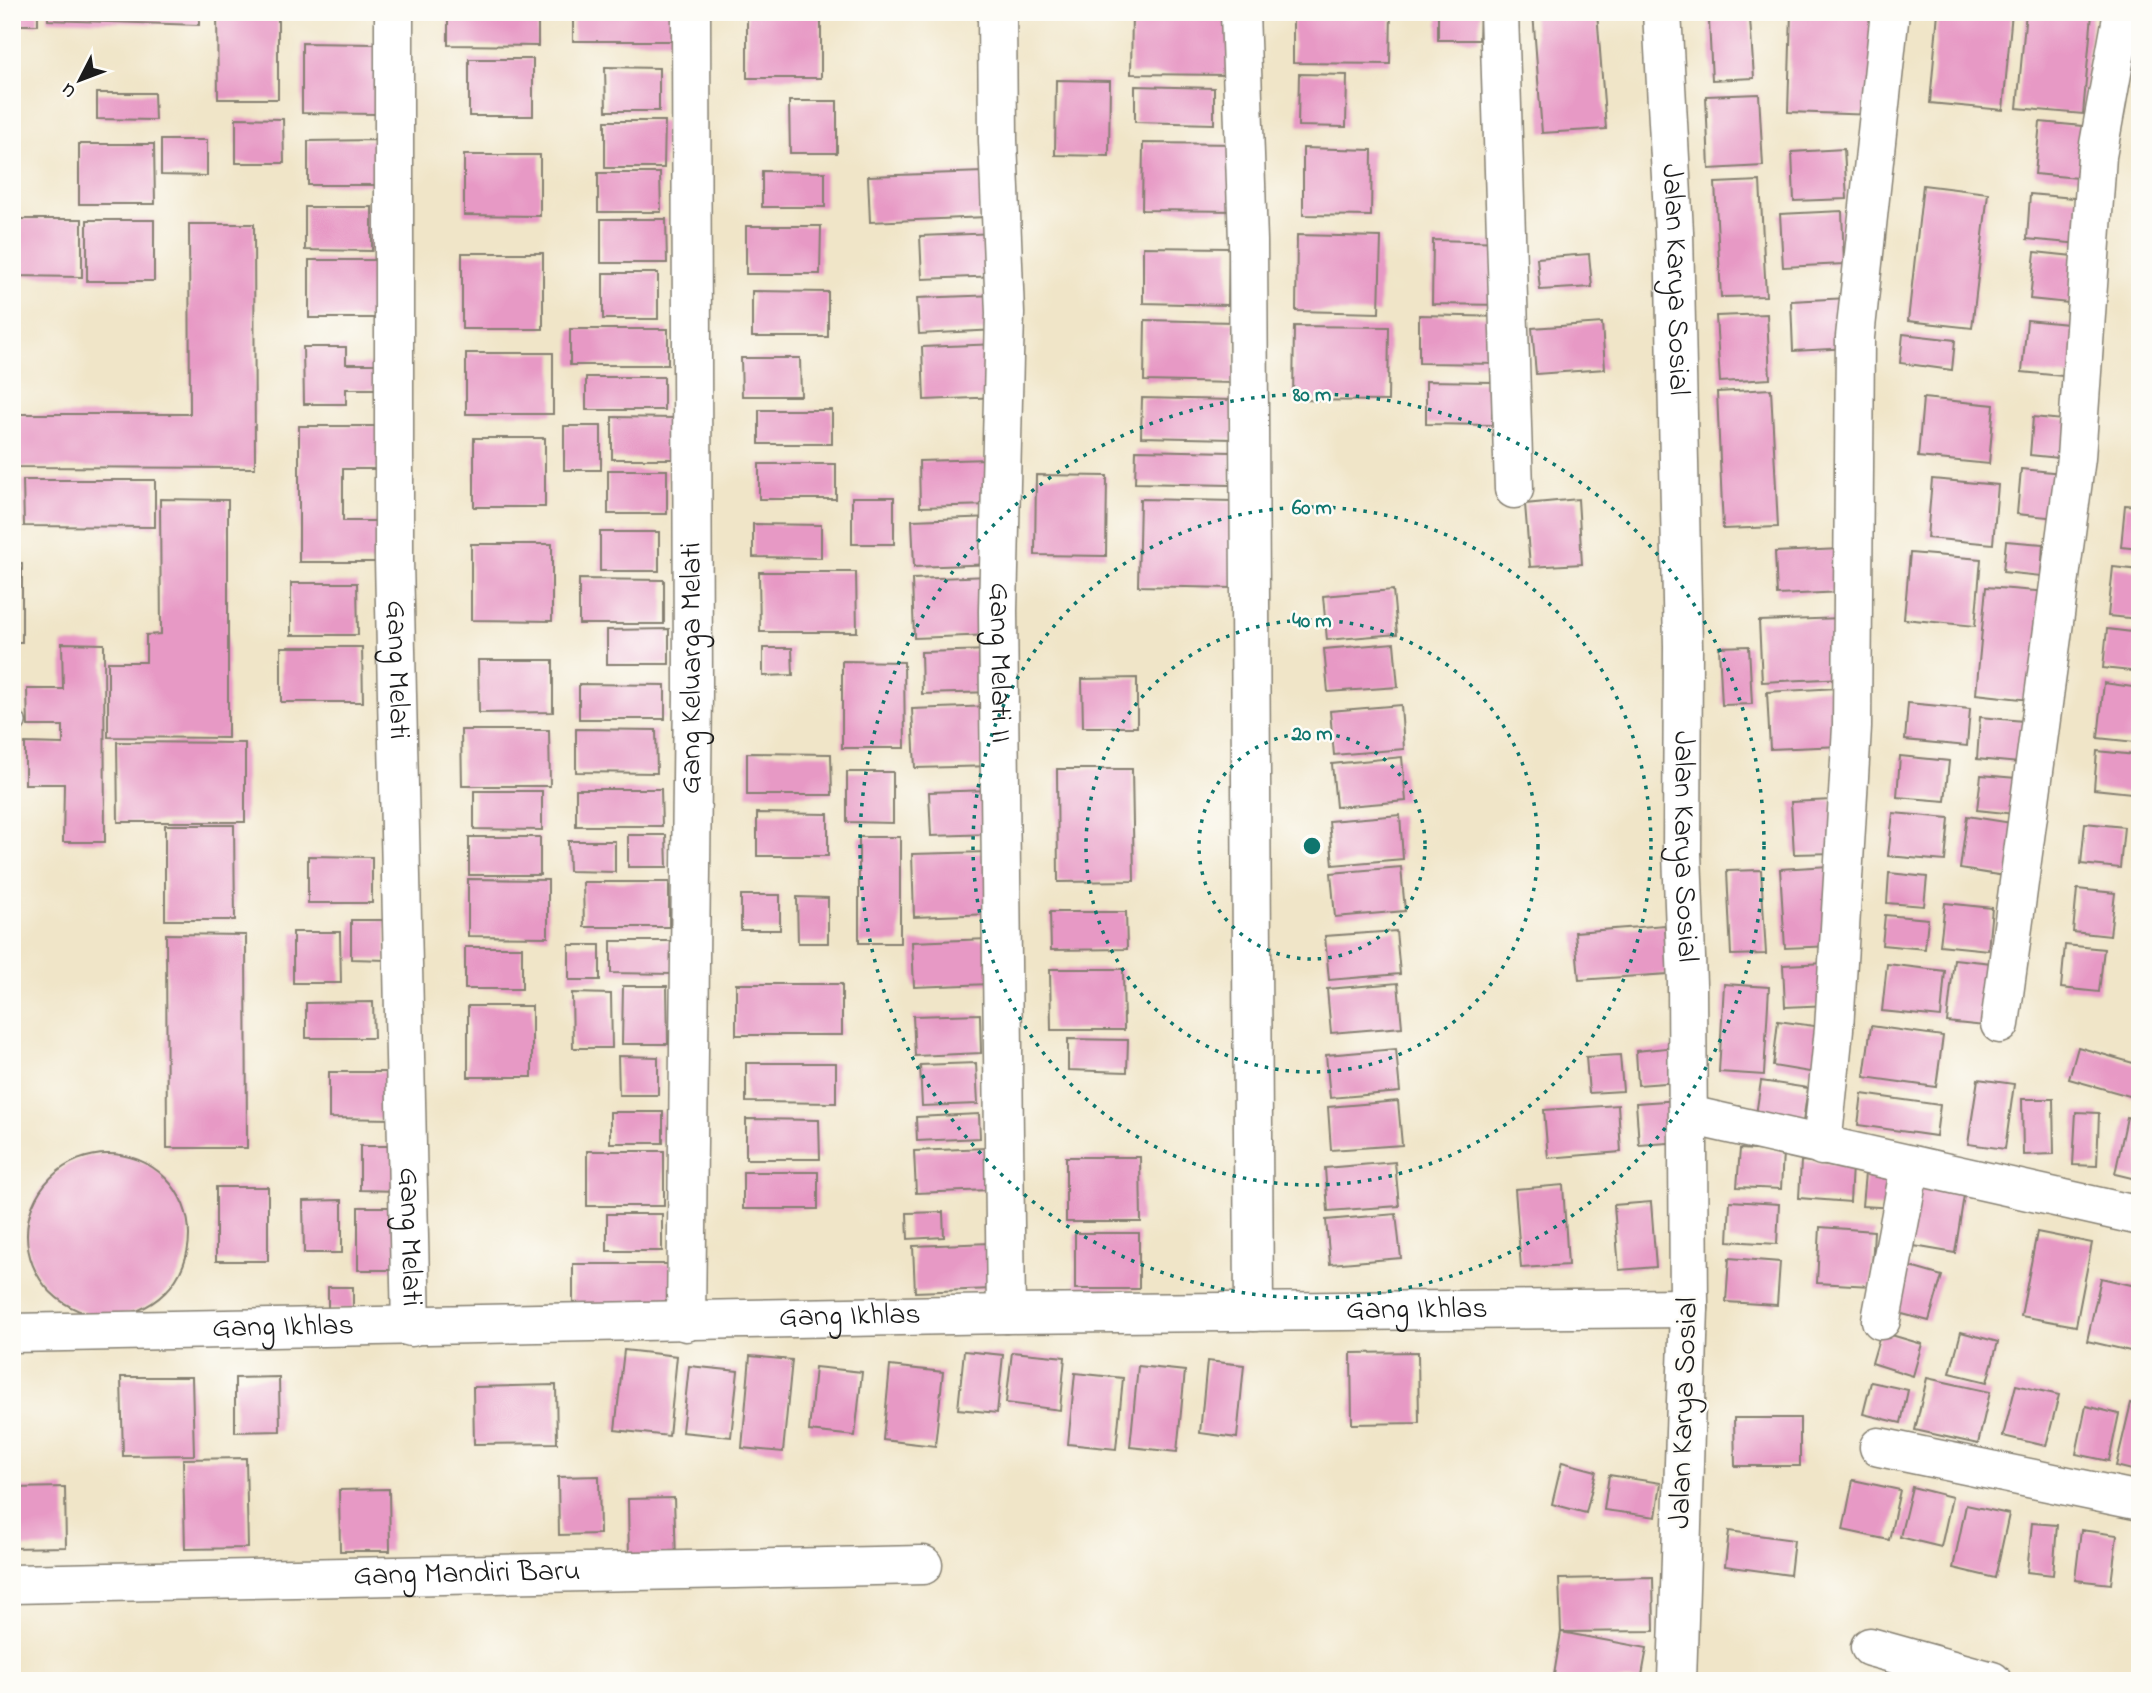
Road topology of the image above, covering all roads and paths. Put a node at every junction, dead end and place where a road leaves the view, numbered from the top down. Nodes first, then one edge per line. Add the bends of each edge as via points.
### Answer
1 (394, 12) edge
2 (691, 12) edge
3 (997, 12) edge
4 (1240, 12) edge
5 (1499, 12) edge
6 (1662, 12) edge
7 (1890, 12) edge
8 (2123, 12) edge
9 (1514, 489) dead end
10 (2000, 1024) dead end
11 (1689, 1115) junction
12 (1822, 1146) junction
13 (1910, 1166) junction
14 (2140, 1216) edge
15 (1689, 1308) junction
16 (1254, 1312) junction
17 (1006, 1314) junction
18 (1881, 1320) dead end
19 (685, 1322) junction
20 (411, 1327) junction
21 (12, 1334) edge
22 (1879, 1447) dead end
23 (2140, 1501) edge
24 (923, 1565) dead end
25 (12, 1584) edge
26 (1870, 1647) dead end
27 (1677, 1681) edge
28 (1992, 1681) edge

1 - 20 street, Gang Melati via 394,560
2 - 19 street, Gang Keluarga Melati via 693,688
3 - 17 street, Gang Melati II via 1005,313 998,611
4 - 16 street via 1249,255
5 - 9 street
6 - 11 street, Jalan Karya Sosial via 1674,246
7 - 12 street via 1855,337 1852,727 1834,1029
8 - 10 street via 2097,156 2076,458
11 - 12 street
11 - 15 street, Jalan Karya Sosial
12 - 13 street
13 - 14 street
13 - 18 street
15 - 16 street, Gang Ikhlas
15 - 27 street, Jalan Karya Sosial
16 - 17 street, Gang Ikhlas
17 - 19 street, Gang Ikhlas
19 - 20 street, Gang Ikhlas
20 - 21 street, Gang Ikhlas
22 - 23 street
24 - 25 street, Gang Mandiri Baru
26 - 28 street

